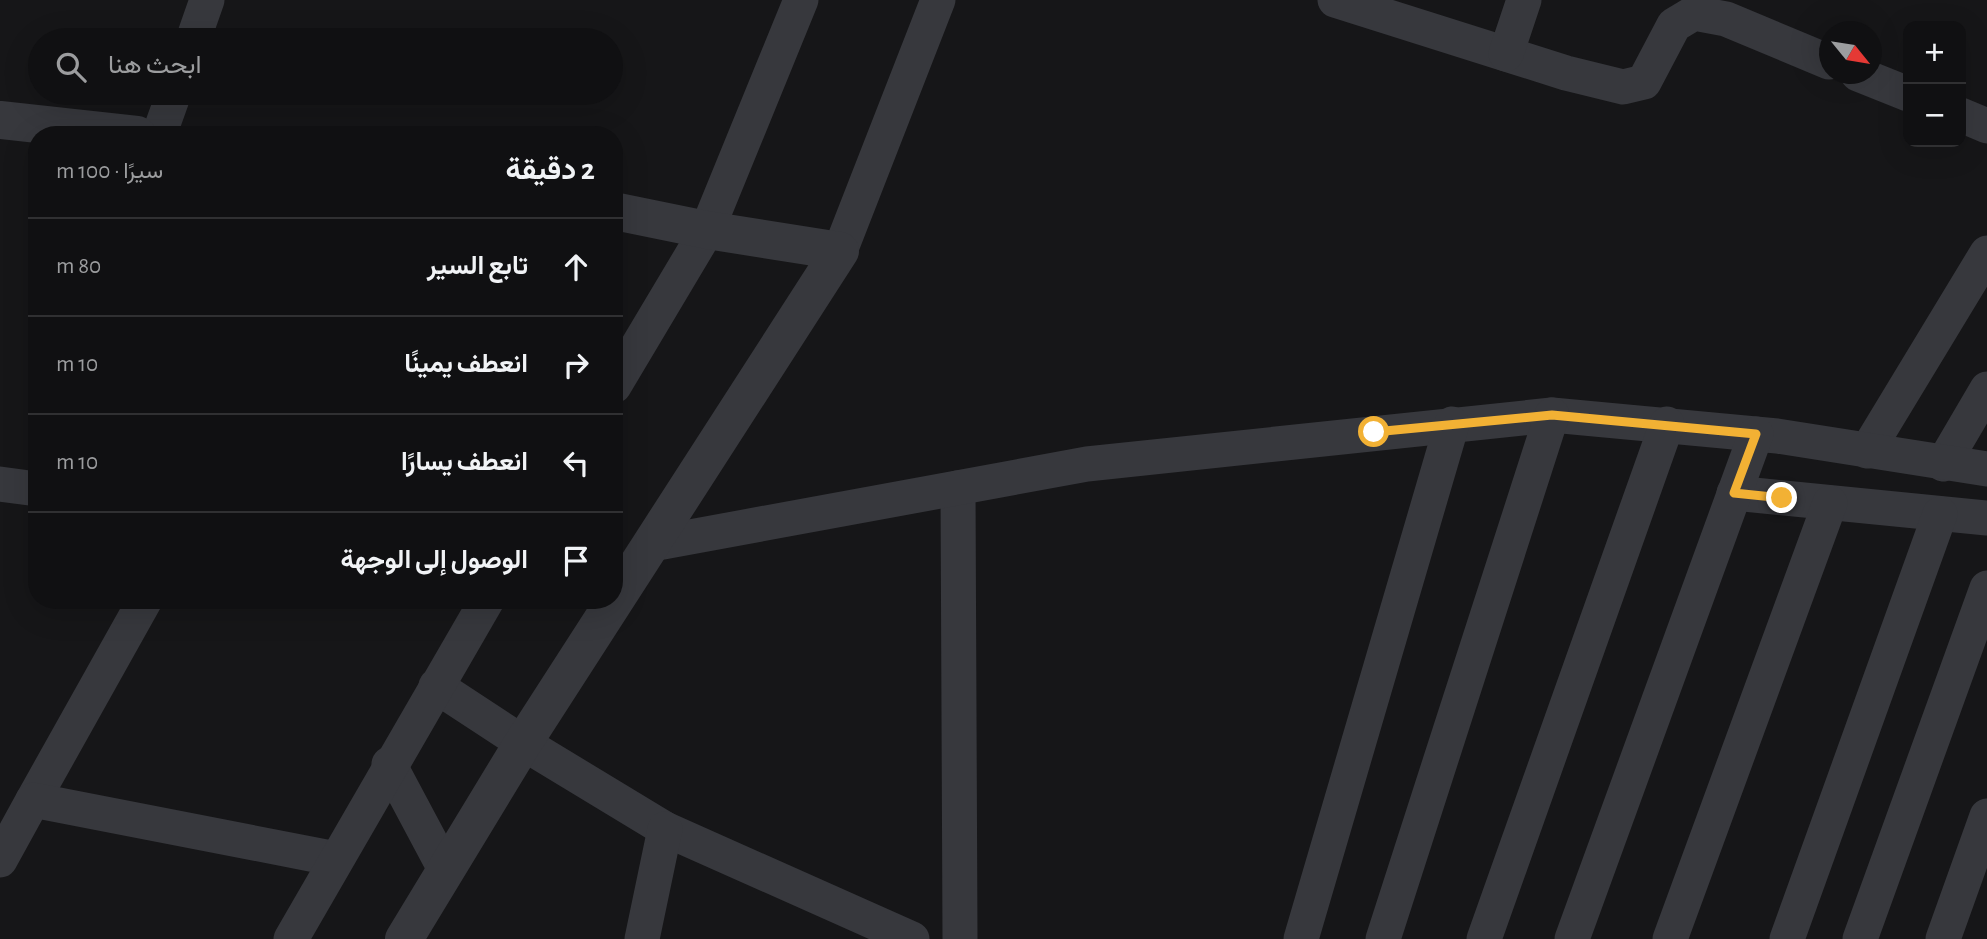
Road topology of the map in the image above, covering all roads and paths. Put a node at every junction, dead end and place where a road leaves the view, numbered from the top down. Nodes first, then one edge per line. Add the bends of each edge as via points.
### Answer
1 (208, 0) edge
2 (801, 0) edge
3 (938, 0) edge
4 (1335, 0) edge
5 (1524, 0) edge
6 (198, 28) edge
7 (1506, 54) junction
8 (1819, 58) edge
9 (1882, 84) edge
10 (1903, 92) edge
11 (170, 105) edge
12 (1966, 117) edge
13 (0, 120) edge
14 (55, 126) edge
15 (162, 126) edge
16 (1987, 126) edge
17 (623, 213) edge
18 (707, 230) junction
19 (840, 251) junction
20 (1987, 253) edge
21 (623, 371) edge
22 (1987, 389) edge
23 (1552, 415) junction
24 (1452, 424) junction
25 (1667, 424) junction
26 (1756, 434) junction
27 (1867, 451) junction
28 (1943, 464) junction
29 (1987, 469) edge
30 (0, 484) edge
31 (28, 488) edge
32 (958, 488) junction
33 (1734, 493) junction
34 (1830, 503) junction
35 (1940, 514) junction
36 (1987, 519) edge
37 (652, 544) junction
38 (623, 583) edge
39 (1987, 588) edge
40 (140, 609) edge
41 (481, 609) edge
42 (606, 609) edge
43 (436, 686) junction
44 (523, 743) junction
45 (389, 764) junction
46 (33, 800) junction
47 (1987, 816) edge
48 (665, 829) junction
49 (336, 859) junction
50 (0, 860) edge
51 (446, 871) junction
52 (291, 939) edge
53 (404, 939) edge
54 (642, 939) edge
55 (912, 939) edge
56 (960, 939) edge
57 (1301, 939) edge
58 (1382, 939) edge
59 (1484, 939) edge
60 (1572, 939) edge
61 (1670, 939) edge
62 (1787, 939) edge
63 (1860, 939) edge
64 (1943, 939) edge

1 - 6 street
2 - 18 street
3 - 19 street
4 - 7 street
5 - 7 street
7 - 8 street via 1634,87 1647,77 1675,25 1694,13 1726,19
9 - 10 street
11 - 15 street
12 - 16 street
13 - 14 street
17 - 18 street
18 - 19 street
18 - 21 street
19 - 37 street
20 - 27 street
22 - 28 street
23 - 24 street
23 - 25 street
23 - 58 street
24 - 32 street via 1087,464
24 - 57 street
25 - 26 street
25 - 59 street
26 - 27 street
26 - 33 street
27 - 28 street
28 - 29 street
30 - 31 street
32 - 37 street
32 - 56 street
33 - 34 street
33 - 60 street
34 - 35 street
34 - 61 street
35 - 36 street
35 - 62 street
37 - 38 street
39 - 63 street
40 - 46 street
41 - 43 street
42 - 44 street
43 - 44 street
43 - 45 street
44 - 48 street
44 - 51 street
45 - 49 street
45 - 51 street
46 - 49 street
46 - 50 street
47 - 64 street
48 - 54 street
48 - 55 street
49 - 52 street
51 - 53 street

